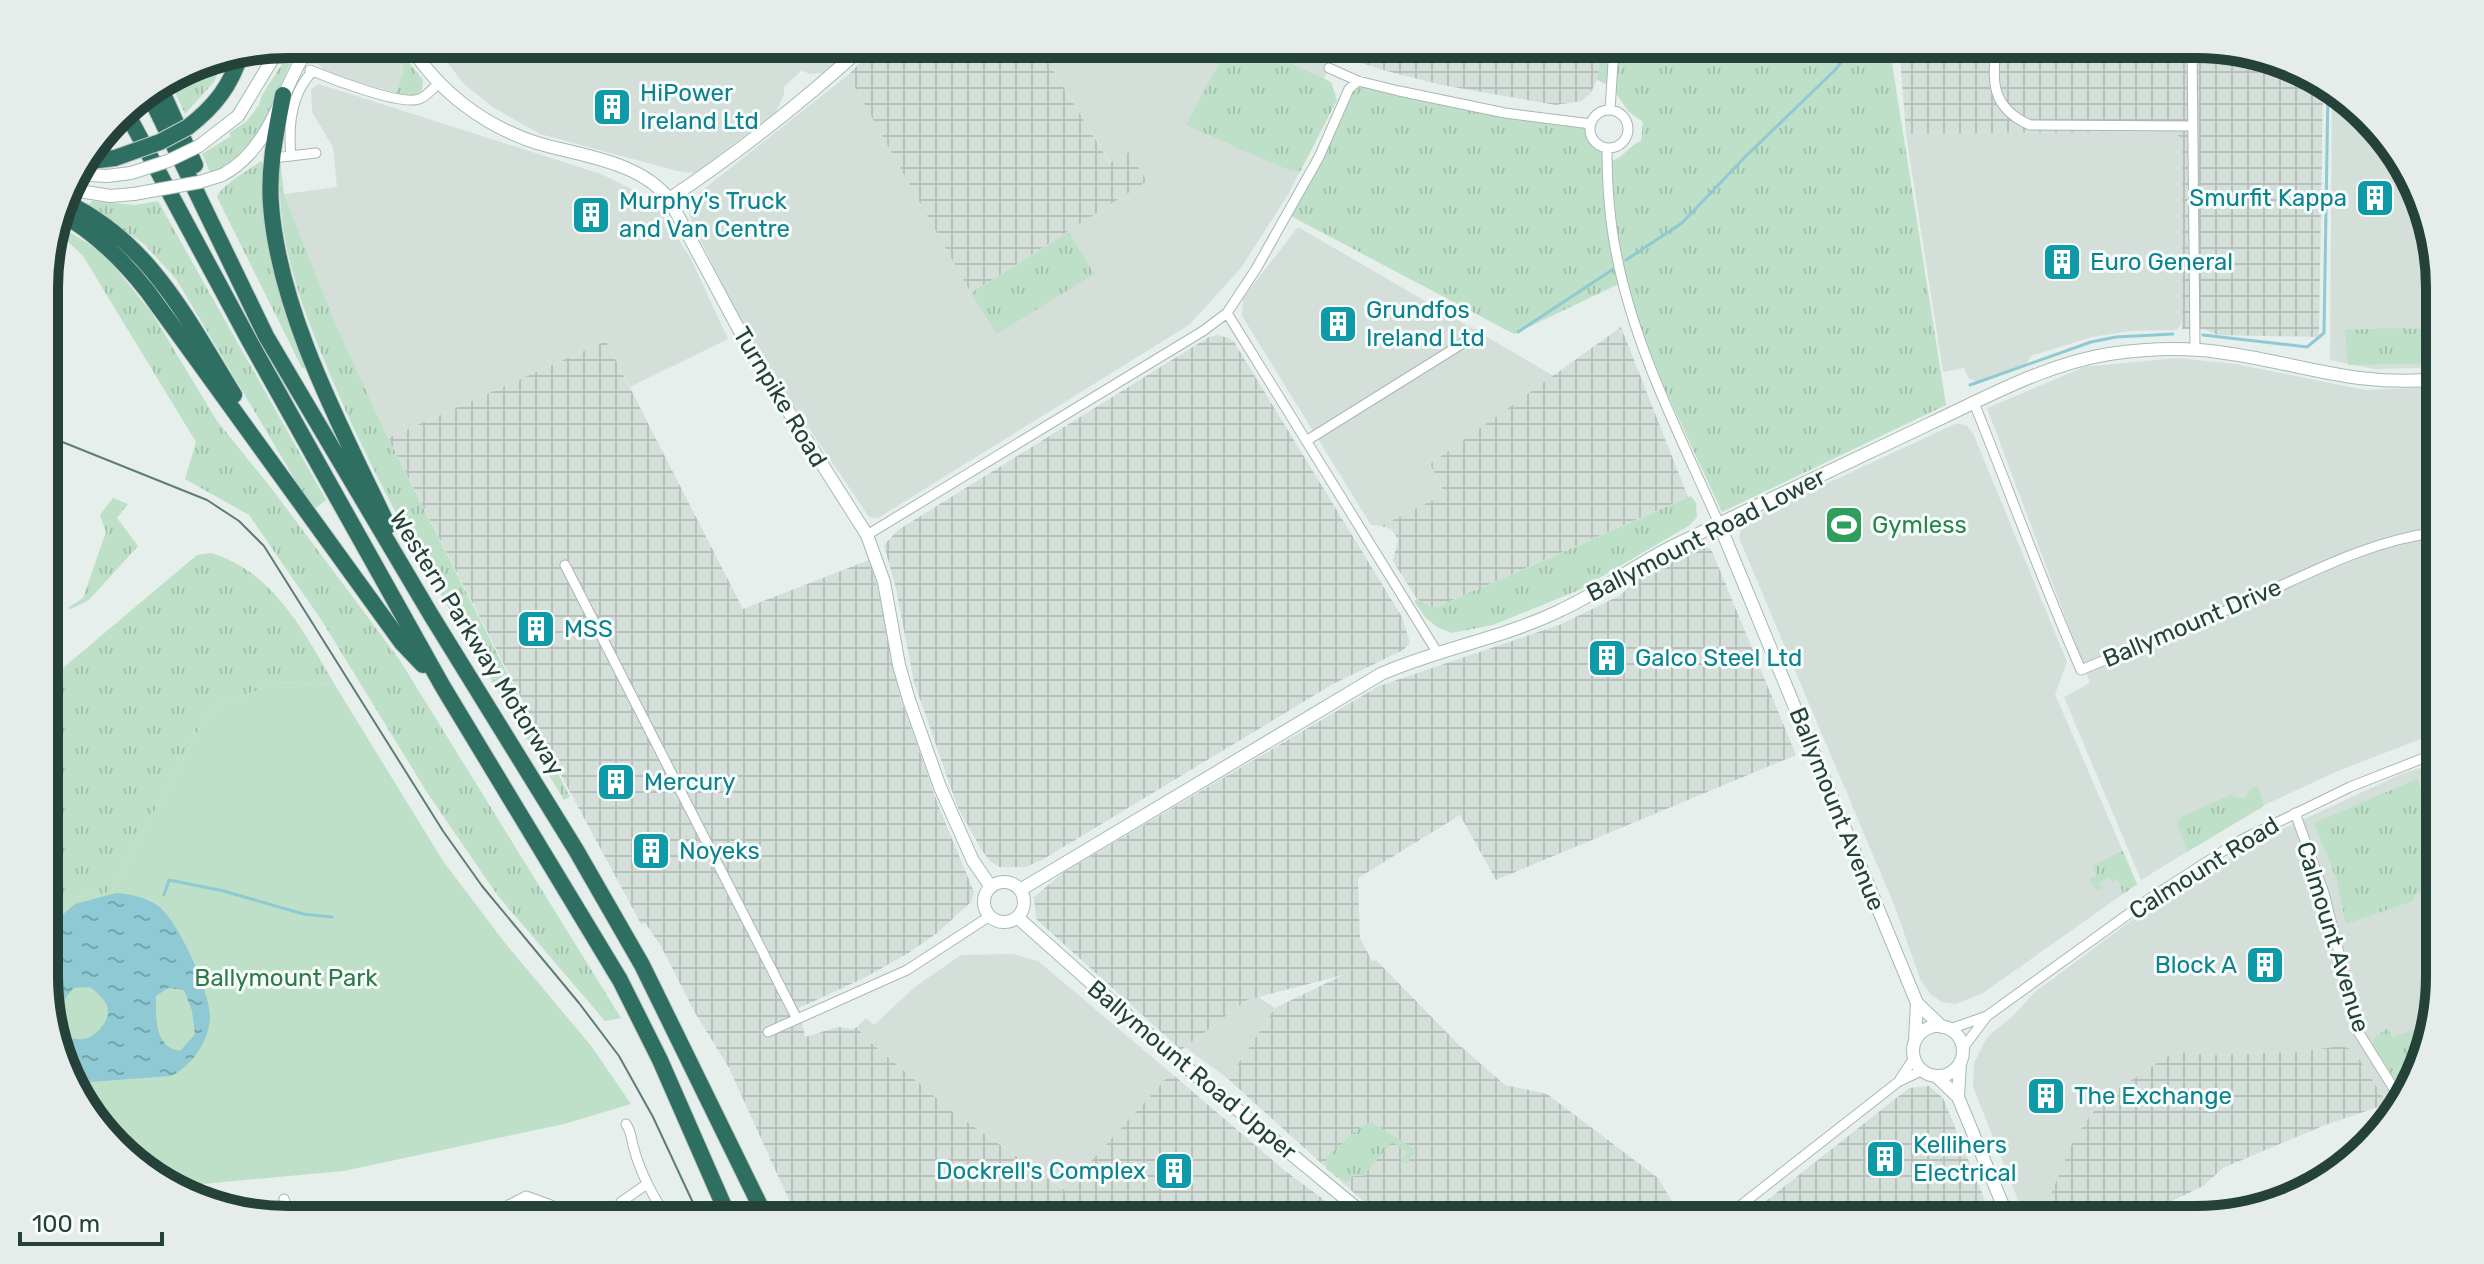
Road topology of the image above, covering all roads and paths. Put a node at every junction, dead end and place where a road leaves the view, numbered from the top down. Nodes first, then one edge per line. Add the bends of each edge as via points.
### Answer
1 (274, 58) edge
2 (303, 58) edge
3 (419, 58) edge
4 (851, 58) edge
5 (1614, 58) edge
6 (1995, 58) edge
7 (2192, 58) edge
8 (236, 64) edge
9 (1329, 68) dead end
10 (1358, 81) junction
11 (438, 84) junction
12 (163, 95) edge
13 (283, 95) junction
14 (153, 102) edge
15 (1610, 110) junction
16 (131, 120) edge
17 (1591, 124) junction
18 (2192, 126) junction
19 (1607, 148) junction
20 (316, 153) dead end
21 (97, 160) edge
22 (88, 175) edge
23 (79, 191) edge
24 (669, 199) junction
25 (73, 207) edge
26 (69, 219) edge
27 (235, 275) junction
28 (1227, 313) junction
29 (1476, 335) dead end
30 (2195, 350) junction
31 (2426, 380) edge
32 (1974, 403) junction
33 (1306, 441) junction
34 (273, 462) junction
35 (1720, 526) junction
36 (2426, 534) edge
37 (867, 535) junction
38 (565, 565) dead end
39 (431, 615) junction
40 (1437, 652) junction
41 (443, 687) junction
42 (2426, 758) edge
43 (2295, 813) junction
44 (991, 887) junction
45 (1020, 890) junction
46 (990, 916) junction
47 (1017, 917) junction
48 (1917, 1003) junction
49 (1987, 1016) junction
50 (797, 1019) junction
51 (1946, 1028) junction
52 (768, 1032) dead end
53 (1915, 1041) junction
54 (1963, 1048) junction
55 (1914, 1058) junction
56 (1960, 1063) junction
57 (1923, 1070) junction
58 (1936, 1076) junction
59 (1898, 1082) junction
60 (2395, 1090) edge
61 (1958, 1097) junction
62 (626, 1124) dead end
63 (647, 1184) junction
64 (284, 1199) dead end
65 (621, 1202) dead end
66 (510, 1204) joint
67 (286, 1206) edge
68 (506, 1206) edge
69 (552, 1206) edge
70 (660, 1206) edge
71 (724, 1206) edge
72 (760, 1206) edge
73 (1354, 1206) edge
74 (1740, 1206) edge
75 (2003, 1206) edge

1 - 22 street, bridge via 238,116 199,146 131,173
2 - 13 street
3 - 11 street, Turnpike Road
4 - 24 street via 811,94
5 - 15 street
6 - 18 street via 1996,91 2018,120 2042,127
7 - 18 street
8 - 21 highway, bridge via 224,92 188,127 160,142
9 - 10 street
10 - 17 street via 1505,113
10 - 28 street
11 - 20 street via 419,99 408,100 312,71 289,126 287,156
11 - 24 street, Turnpike Road via 499,126 640,174
12 - 27 highway via 229,244
13 - 23 street, bridge via 256,147 222,175 134,194
13 - 39 highway via 270,173 283,273 305,343
14 - 27 highway, Western Parkway Motorway
15 - 17 street via 1597,114
15 - 19 street via 1625,118 1628,132 1621,144
16 - 41 highway, Western Parkway Motorway
17 - 19 street via 1592,137
18 - 30 street
19 - 35 street via 1611,220 1628,299 1651,370
24 - 37 street, Turnpike Road via 752,354
25 - 34 highway via 117,234 160,278
26 - 34 highway via 128,266
27 - 39 highway, Western Parkway Motorway
28 - 33 street
28 - 37 street
29 - 33 street
30 - 31 street, Ballymount Road Lower via 2360,380
30 - 32 street, Ballymount Road Lower via 2131,351 2081,360
32 - 35 street, Ballymount Road Lower
32 - 36 street, Ballymount Drive via 2081,670 2352,553
33 - 40 street
34 - 41 highway via 402,643
35 - 40 street, Ballymount Road Lower via 1562,610
35 - 48 street, Ballymount Avenue
37 - 44 street, Turnpike Road via 884,582 909,700 940,787 973,861
38 - 50 street
39 - 72 highway, Western Parkway Motorway via 642,965
40 - 45 street, Ballymount Road Lower via 1347,692
41 - 71 highway, Western Parkway Motorway via 620,980
42 - 43 street, Calmount Road
43 - 49 street, Calmount Road via 2239,841 2152,897
43 - 60 street, Calmount Avenue via 2324,893 2359,1033
44 - 45 street via 1009,883
44 - 46 street via 984,904
45 - 47 street via 1024,905
46 - 47 street via 1004,922
46 - 50 street via 907,970
47 - 73 street, Ballymount Road Upper
48 - 51 street, Ballymount Avenue
48 - 53 street, Ballymount Avenue
49 - 51 street, Calmount Road
49 - 54 street, Calmount Road
50 - 52 street
51 - 53 street via 1926,1029
51 - 54 street
53 - 55 street
54 - 56 street
55 - 57 street
55 - 59 street
56 - 58 street via 1950,1073
56 - 61 street
57 - 58 street
57 - 59 street
58 - 61 street
59 - 74 street
61 - 75 street
62 - 63 street
63 - 65 street
63 - 70 street
64 - 67 street
66 - 68 street
66 - 69 street via 526,1196

